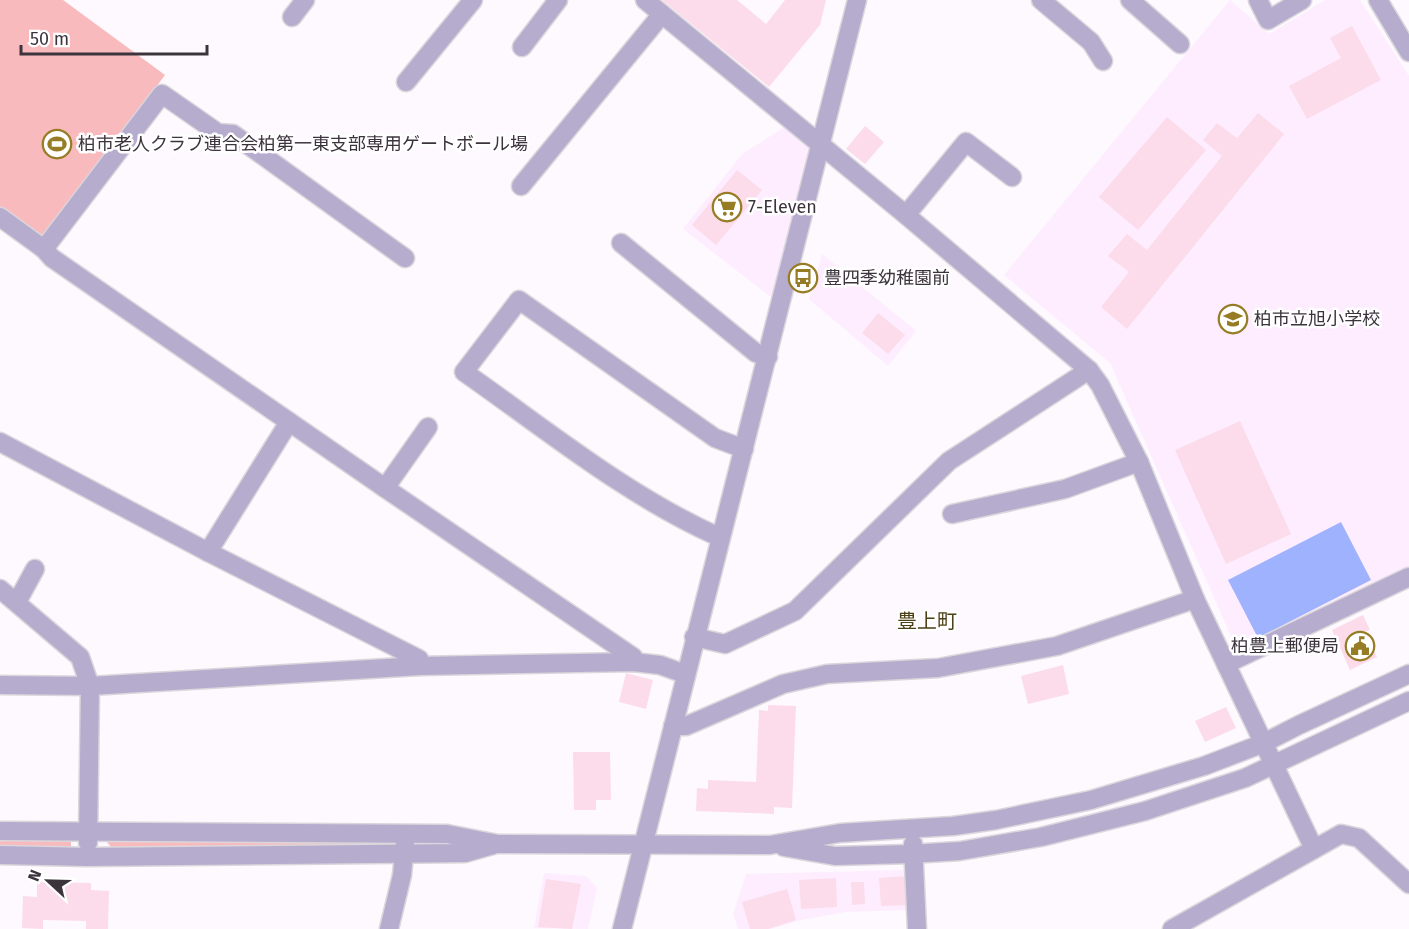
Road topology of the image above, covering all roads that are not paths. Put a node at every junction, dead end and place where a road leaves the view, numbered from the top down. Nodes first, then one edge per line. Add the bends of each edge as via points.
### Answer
1 (305, 0) edge
2 (473, 0) edge
3 (558, 0) edge
4 (645, 0) edge
5 (857, 0) edge
6 (1041, 0) edge
7 (1130, 0) edge
8 (1258, 0) edge
9 (1302, 0) edge
10 (1378, 0) edge
11 (662, 14) junction
12 (291, 17) dead end
13 (1180, 44) dead end
14 (522, 47) dead end
15 (1409, 52) edge
16 (1103, 61) dead end
17 (406, 82) dead end
18 (820, 145) junction
19 (1012, 177) dead end
20 (521, 186) dead end
21 (906, 215) junction
22 (0, 217) edge
23 (621, 243) dead end
24 (44, 249) junction
25 (405, 258) dead end
26 (768, 357) junction
27 (1089, 370) junction
28 (289, 422) junction
29 (428, 427) dead end
30 (0, 442) edge
31 (744, 449) junction
32 (1139, 462) junction
33 (385, 488) junction
34 (952, 514) dead end
35 (719, 537) junction
36 (208, 552) junction
37 (35, 569) dead end
38 (1409, 577) edge
39 (0, 589) edge
40 (1195, 599) junction
41 (17, 602) junction
42 (694, 637) junction
43 (633, 662) junction
44 (1226, 664) junction
45 (420, 666) junction
46 (685, 674) junction
47 (1409, 674) edge
48 (0, 685) edge
49 (90, 686) junction
50 (1409, 702) edge
51 (673, 726) junction
52 (1264, 744) junction
53 (1274, 763) junction
54 (912, 829) junction
55 (0, 831) edge
56 (88, 833) junction
57 (406, 834) junction
58 (498, 844) junction
59 (644, 845) junction
60 (770, 845) junction
61 (1314, 849) junction
62 (405, 853) junction
63 (914, 854) junction
64 (0, 855) edge
65 (88, 857) junction
66 (1409, 884) edge
67 (389, 929) edge
68 (622, 929) edge
69 (917, 929) edge
70 (1173, 929) edge

1 - 12 street
2 - 17 street
3 - 14 street
4 - 11 street
5 - 18 street
6 - 16 street via 1090,42
7 - 13 street
8 - 9 street via 1268,20
10 - 15 street
11 - 18 street
11 - 20 street
18 - 21 street
18 - 26 street
19 - 21 street via 966,142
21 - 27 street
22 - 24 street
23 - 26 street via 756,353
24 - 25 street via 162,94 218,133 233,134
24 - 28 street
26 - 31 street
27 - 32 street
27 - 42 street via 949,461 795,610 725,644
28 - 33 street
28 - 36 street
29 - 33 street
30 - 36 street
31 - 35 street
31 - 35 street via 715,438 519,300 464,372 647,500
32 - 34 street via 1065,489
32 - 40 street
33 - 43 street via 633,657
35 - 42 street
36 - 45 street via 419,659
37 - 41 street
38 - 44 street
39 - 41 street
40 - 44 street
40 - 51 street via 1058,646 938,668 827,674 783,684 686,726
41 - 49 street via 80,657
42 - 46 street
43 - 45 street
43 - 46 street via 660,665
44 - 52 street
45 - 49 street
46 - 51 street
47 - 52 street
48 - 49 street
49 - 56 street
50 - 53 street
51 - 59 street
52 - 53 street
52 - 54 street via 1091,800 996,820
53 - 61 street
53 - 63 street via 1245,778 1095,824 1000,845
54 - 60 street via 840,833
54 - 63 street
55 - 56 street
56 - 57 street
56 - 65 street
57 - 58 street via 447,834
57 - 62 street
58 - 59 street
58 - 62 street via 465,853
59 - 60 street
59 - 68 street
60 - 63 street via 835,856
61 - 66 street via 1341,834 1359,837
61 - 70 street
62 - 65 street
62 - 67 street
63 - 69 street
64 - 65 street

